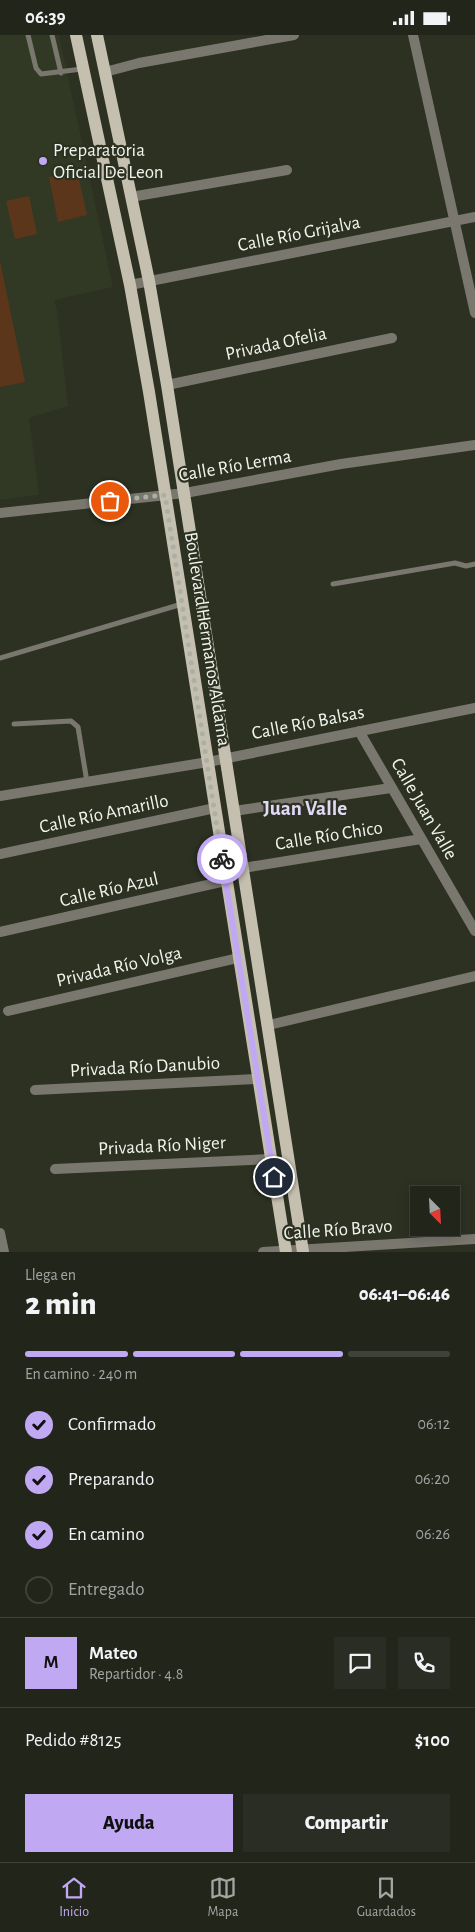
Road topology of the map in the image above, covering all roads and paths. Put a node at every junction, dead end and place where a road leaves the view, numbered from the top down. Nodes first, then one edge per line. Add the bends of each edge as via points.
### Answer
1 (28, 35) edge
2 (52, 35) edge
3 (76, 35) edge
4 (97, 35) edge
5 (294, 35) edge
6 (413, 35) edge
7 (85, 69) junction
8 (105, 72) junction
9 (61, 73) junction
10 (287, 170) dead end
11 (132, 197) junction
12 (475, 217) edge
13 (456, 221) junction
14 (149, 281) junction
15 (130, 285) junction
16 (475, 313) edge
17 (392, 338) dead end
18 (167, 385) junction
19 (475, 445) edge
20 (185, 493) junction
21 (165, 495) junction
22 (0, 513) edge
23 (475, 564) edge
24 (333, 584) dead end
25 (183, 604) junction
26 (0, 658) edge
27 (475, 708) edge
28 (14, 724) dead end
29 (360, 731) junction
30 (226, 758) junction
31 (208, 762) junction
32 (87, 781) junction
33 (391, 788) junction
34 (0, 796) edge
35 (215, 808) junction
36 (234, 811) junction
37 (421, 839) junction
38 (0, 854) edge
39 (243, 868) junction
40 (226, 881) junction
41 (475, 931) edge
42 (0, 932) edge
43 (238, 957) junction
44 (475, 976) edge
45 (8, 1011) dead end
46 (268, 1025) junction
47 (257, 1079) junction
48 (35, 1090) dead end
49 (271, 1159) junction
50 (55, 1169) dead end
51 (0, 1233) edge
52 (475, 1239) edge
53 (431, 1247) edge
54 (286, 1251) edge
55 (303, 1251) edge
56 (4, 1252) edge
57 (263, 1252) edge

1 - 9 lane via 38,71 46,75
2 - 9 lane
3 - 7 main road, Boulevard Hermanos Aldama
4 - 8 main road, Boulevard Hermanos Aldama
5 - 8 street
6 - 13 street
7 - 9 lane
7 - 15 main road, Boulevard Hermanos Aldama
8 - 11 main road, Boulevard Hermanos Aldama
10 - 11 street
11 - 14 main road, Boulevard Hermanos Aldama
12 - 13 street, Calle Río Grijalva
13 - 14 street, Calle Río Grijalva
13 - 16 street
14 - 15 street, Calle Río Grijalva
14 - 18 main road, Boulevard Hermanos Aldama
15 - 21 main road, Boulevard Hermanos Aldama
17 - 18 street, Privada Ofelia
18 - 20 main road, Boulevard Hermanos Aldama
19 - 20 street, Calle Río Lerma
20 - 21 street, Calle Río Lerma
20 - 30 main road, Boulevard Hermanos Aldama
21 - 22 street, Calle Río Lerma
21 - 25 main road, Boulevard Hermanos Aldama
23 - 24 lane via 455,563
25 - 26 lane
25 - 31 main road, Boulevard Hermanos Aldama
27 - 29 street, Calle Río Balsas
28 - 32 lane via 71,721 75,724
29 - 30 street, Calle Río Balsas
29 - 33 street, Calle Juan Valle
30 - 31 street, Calle Río Balsas
30 - 36 main road, Boulevard Hermanos Aldama
31 - 32 street, Calle Río Balsas
31 - 35 main road, Boulevard Hermanos Aldama
32 - 34 street, Calle Río Balsas
33 - 36 street
33 - 37 street, Calle Juan Valle
35 - 38 street, Calle Río Amarillo
35 - 40 main road, Boulevard Hermanos Aldama
36 - 39 main road, Boulevard Hermanos Aldama
37 - 39 street, Calle Río Chico
37 - 41 street, Calle Juan Valle
39 - 46 main road, Boulevard Hermanos Aldama
40 - 42 street, Calle Río Azul
40 - 43 main road, Boulevard Hermanos Aldama
43 - 45 street, Privada Río Volga
43 - 47 main road, Boulevard Hermanos Aldama
44 - 46 street
46 - 55 main road, Boulevard Hermanos Aldama
47 - 48 street, Privada Río Danubio
47 - 49 main road, Boulevard Hermanos Aldama
49 - 50 street, Privada Río Niger
49 - 54 main road, Boulevard Hermanos Aldama
51 - 56 street
52 - 53 street, Calle Río Bravo
53 - 55 street, Calle Río Bravo
54 - 55 street, Calle Río Bravo
54 - 57 street, Calle Río Bravo

